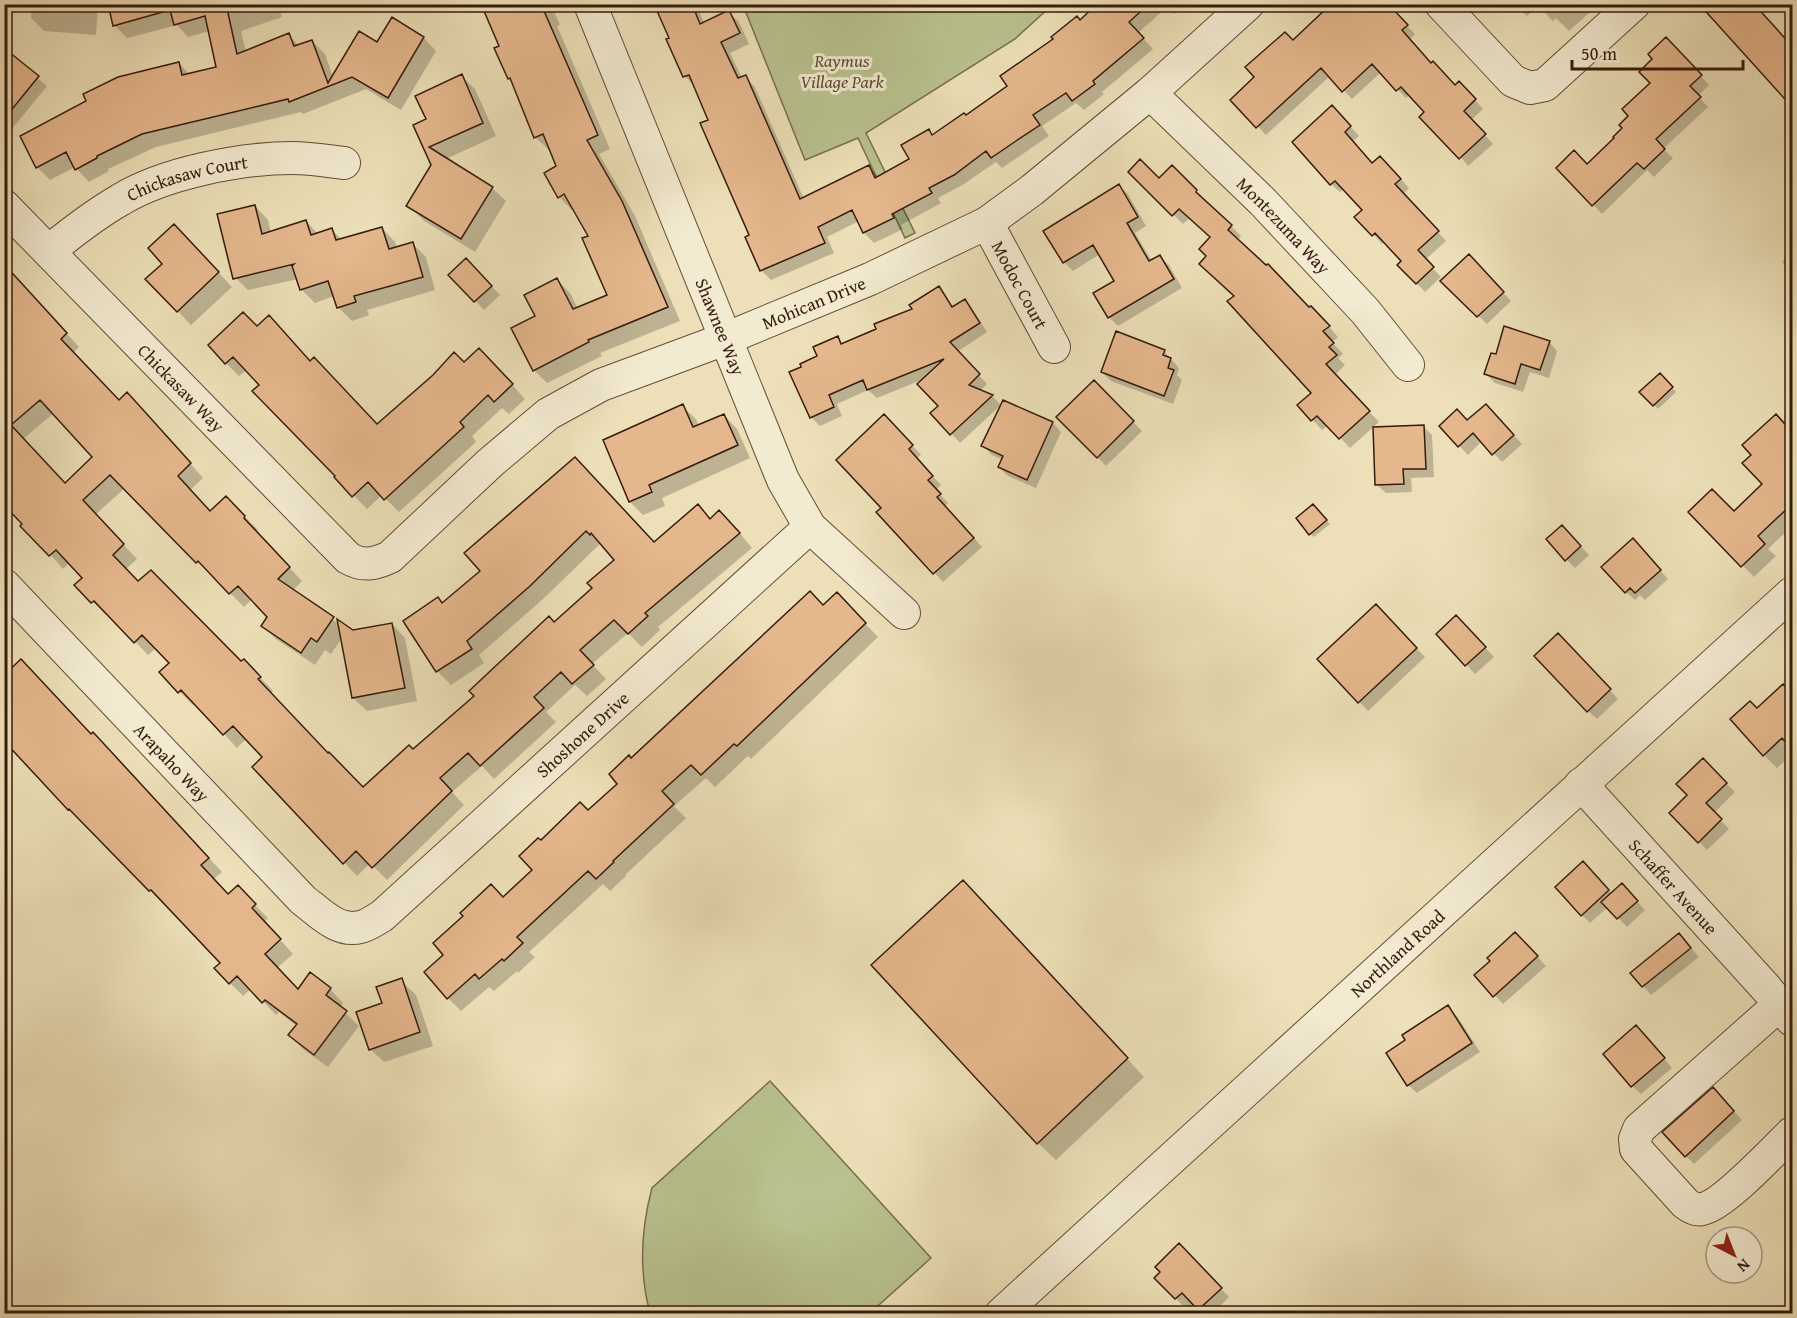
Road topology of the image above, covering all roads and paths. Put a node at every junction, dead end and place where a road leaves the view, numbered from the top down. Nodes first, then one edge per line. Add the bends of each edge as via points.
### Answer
1 (590, 4) edge
2 (1248, 4) edge
3 (1441, 4) edge
4 (1634, 4) edge
5 (1150, 93) junction
6 (344, 163) dead end
7 (4, 206) edge
8 (987, 223) junction
9 (48, 251) junction
10 (725, 339) junction
11 (1054, 347) dead end
12 (1408, 365) dead end
13 (810, 526) junction
14 (362, 564) joint
15 (4, 585) edge
16 (1792, 593) edge
17 (904, 613) dead end
18 (1581, 784) junction
19 (348, 928) joint
20 (1779, 1004) edge
21 (1792, 1133) edge
22 (1001, 1314) edge

1 - 10 street, Shawnee Way
2 - 5 street, Mohican Drive
3 - 4 street via 1513,81 1530,88 1545,85
5 - 8 street, Mohican Drive
5 - 12 street, Montezuma Way via 1287,227 1365,311
6 - 9 street, Chickasaw Court via 293,158 226,164 169,178 122,199
7 - 9 street, Chickasaw Way
8 - 10 street, Mohican Drive via 870,279
8 - 11 street, Modoc Court
9 - 14 street, Chickasaw Way via 348,558
10 - 13 street, Shawnee Way via 783,480
10 - 14 street, Mohican Drive via 601,385 548,414 390,557
13 - 17 street, Shawnee Way
13 - 19 street, Shoshone Drive via 382,916 360,928
15 - 19 street, Arapaho Way via 303,900 335,924
16 - 18 street, Northland Road
18 - 20 street, Schaffer Avenue
18 - 22 street, Northland Road
20 - 21 street via 1640,1129 1636,1149 1685,1203 1703,1209 1722,1199

